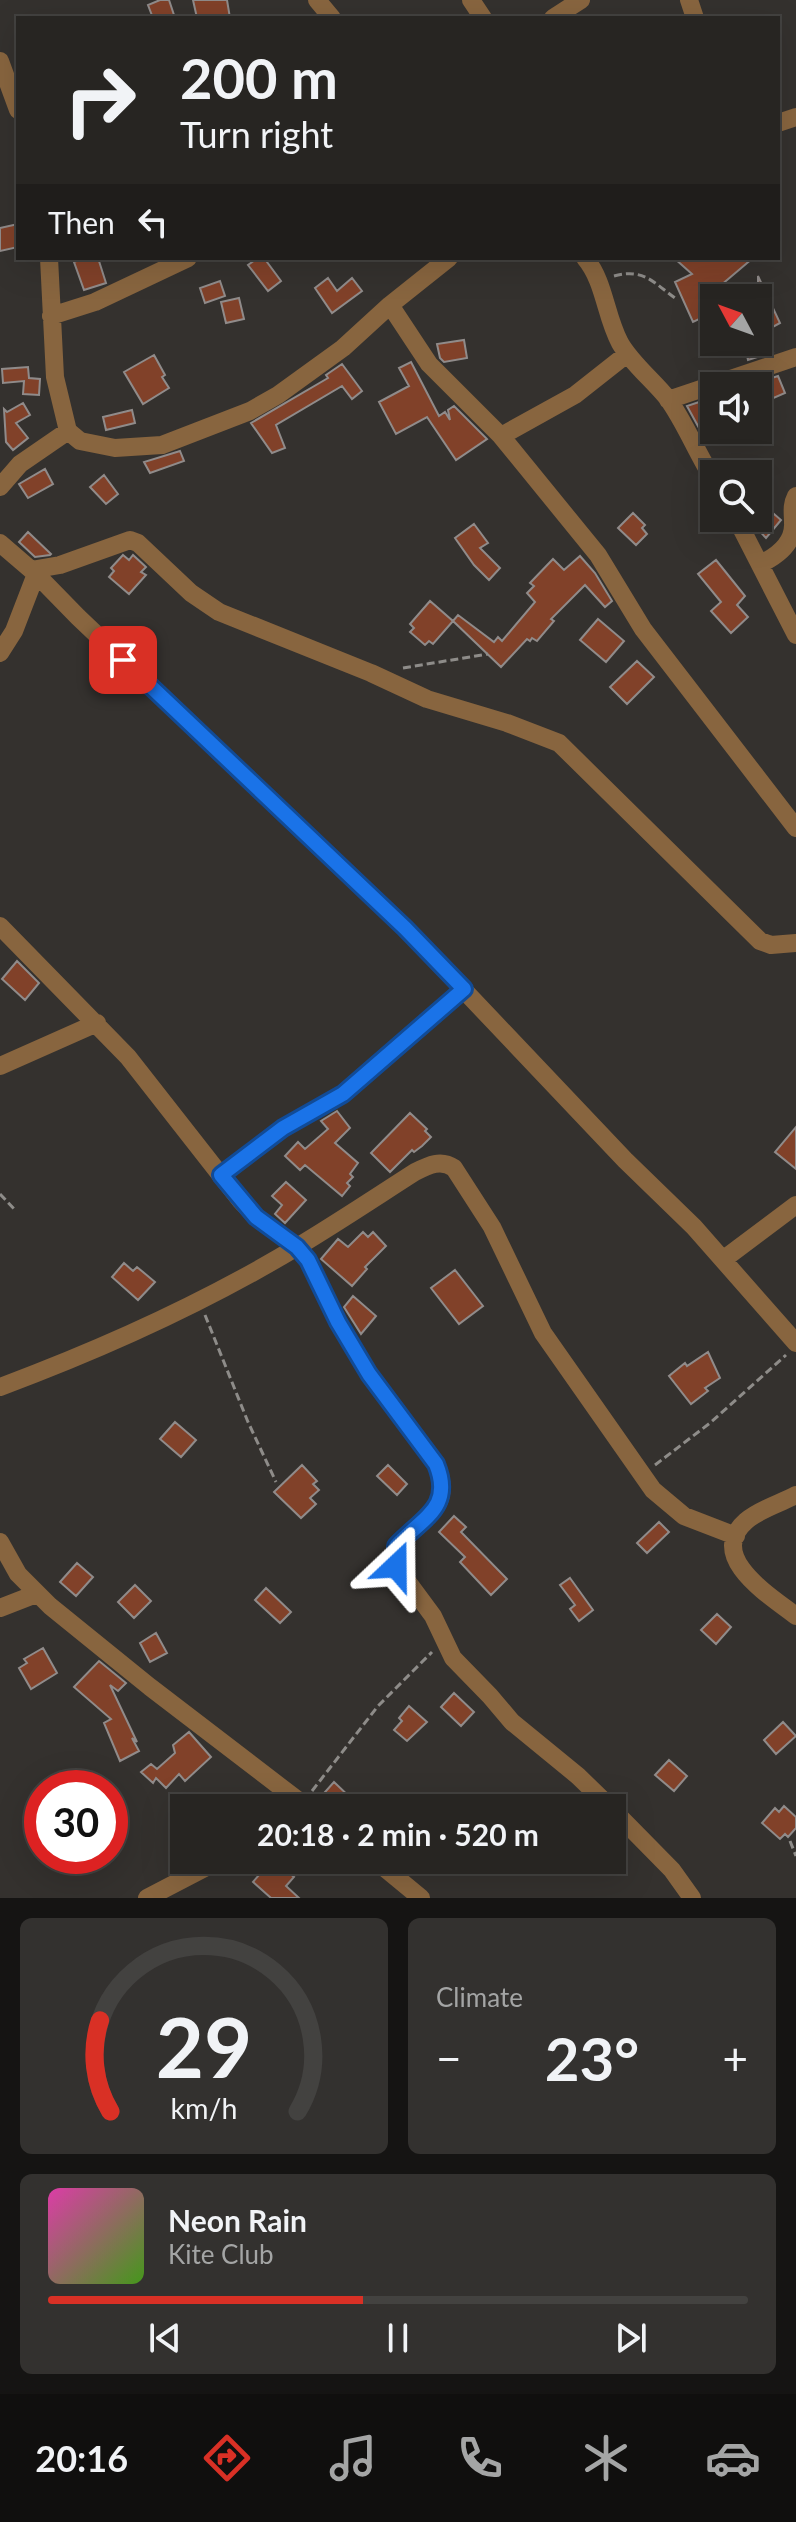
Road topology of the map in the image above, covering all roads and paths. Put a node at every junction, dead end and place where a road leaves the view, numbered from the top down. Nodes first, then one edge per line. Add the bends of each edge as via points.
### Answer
1 (317, 0) edge
2 (581, 0) edge
3 (330, 16) edge
4 (556, 16) edge
5 (0, 61) edge
6 (16, 105) edge
7 (49, 260) edge
8 (184, 260) edge
9 (446, 260) edge
10 (586, 260) edge
11 (599, 280) junction
12 (675, 298) dead end
13 (390, 305) junction
14 (51, 316) junction
15 (627, 354) junction
16 (796, 357) edge
17 (668, 400) junction
18 (68, 431) junction
19 (501, 436) junction
20 (702, 460) edge
21 (0, 487) edge
22 (796, 496) edge
23 (743, 532) edge
24 (0, 543) edge
25 (760, 564) junction
26 (34, 572) junction
27 (7, 628) edge
28 (796, 635) edge
29 (0, 653) edge
30 (488, 654) dead end
31 (400, 668) dead end
32 (796, 828) edge
33 (0, 926) edge
34 (796, 943) edge
35 (464, 989) junction
36 (97, 1023) junction
37 (0, 1066) edge
38 (221, 1175) junction
39 (0, 1194) edge
40 (796, 1205) edge
41 (16, 1211) dead end
42 (297, 1247) junction
43 (724, 1259) junction
44 (199, 1301) junction
45 (796, 1344) edge
46 (0, 1387) edge
47 (642, 1475) junction
48 (276, 1482) dead end
49 (796, 1495) edge
50 (736, 1536) junction
51 (0, 1542) edge
52 (36, 1594) junction
53 (0, 1608) edge
54 (796, 1616) edge
55 (444, 1640) junction
56 (283, 1794) edge
57 (302, 1794) edge
58 (597, 1794) edge
59 (626, 1822) edge
60 (790, 1841) dead end
61 (796, 1856) edge
62 (193, 1874) edge
63 (392, 1874) edge
64 (147, 1898) edge
65 (421, 1898) edge
66 (692, 1898) edge

1 - 3 street
2 - 4 street
5 - 6 street
7 - 14 street
8 - 14 street via 95,302
9 - 13 street
10 - 11 street
11 - 12 path via 637,273
11 - 15 street via 609,318
13 - 18 street via 343,348 278,395 225,422 162,445 115,448 80,441
13 - 19 street via 429,364
14 - 18 street via 55,377
15 - 17 street
15 - 19 street via 575,395
16 - 17 street
17 - 20 street
18 - 21 street via 20,464
19 - 32 street via 598,555 643,629
22 - 25 street via 792,536
23 - 25 street
24 - 26 street
25 - 28 street
26 - 27 street
26 - 34 street via 130,540 219,612 427,699 559,743 760,941
26 - 35 street
27 - 29 street
30 - 31 path
33 - 36 street
35 - 38 street via 343,1094 283,1128
35 - 43 street
36 - 37 street
36 - 38 street
38 - 42 street via 256,1217
39 - 41 path
40 - 43 street
42 - 44 street
42 - 47 street via 415,1172 446,1162 492,1227 543,1333
42 - 55 street via 369,1374 441,1477 437,1504 398,1544 394,1556
43 - 45 street
44 - 46 street
44 - 48 path
45 - 47 path via 710,1423
47 - 50 street via 684,1516
49 - 50 street via 746,1521
50 - 54 street via 734,1552 741,1570
51 - 52 street
52 - 53 street
52 - 56 street
55 - 57 path
55 - 58 street via 453,1658 512,1722
59 - 66 street
60 - 61 path
62 - 64 street
63 - 65 street

